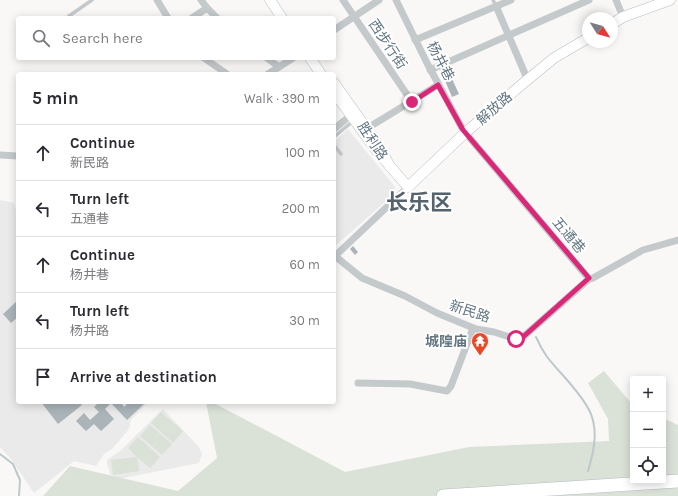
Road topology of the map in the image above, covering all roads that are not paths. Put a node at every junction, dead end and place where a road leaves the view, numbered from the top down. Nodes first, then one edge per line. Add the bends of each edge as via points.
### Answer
1 (92, 0) edge
2 (157, 0) edge
3 (201, 0) edge
4 (270, 0) edge
5 (278, 0) edge
6 (343, 0) edge
7 (379, 0) edge
8 (396, 0) edge
9 (511, 0) edge
10 (589, 0) edge
11 (616, 0) edge
12 (670, 0) edge
13 (495, 3) edge
14 (207, 8) junction
15 (69, 16) dead end
16 (167, 16) edge
17 (195, 16) edge
18 (215, 16) edge
19 (281, 16) edge
20 (289, 16) edge
21 (354, 16) junction
22 (623, 17) junction
23 (618, 20) edge
24 (336, 29) edge
25 (509, 35) junction
26 (415, 40) junction
27 (582, 42) edge
28 (207, 60) edge
29 (270, 60) edge
30 (290, 60) edge
31 (311, 60) edge
32 (318, 60) edge
33 (279, 67) junction
34 (430, 70) junction
35 (224, 72) edge
36 (271, 72) edge
37 (320, 72) edge
38 (327, 72) edge
39 (526, 76) dead end
40 (438, 85) junction
41 (336, 86) edge
42 (336, 96) edge
43 (412, 102) junction
44 (350, 120) junction
45 (336, 128) edge
46 (366, 129) junction
47 (465, 133) junction
48 (336, 135) edge
49 (336, 148) edge
50 (341, 154) dead end
51 (0, 155) edge
52 (16, 156) edge
53 (389, 164) junction
54 (408, 187) junction
55 (678, 240) edge
56 (336, 255) edge
57 (336, 257) edge
58 (589, 278) junction
59 (473, 328) junction
60 (358, 383) dead end
61 (678, 481) edge
62 (443, 496) edge

1 - 15 lane
2 - 16 street
3 - 14 street
4 - 19 main road
5 - 20 main road
6 - 21 street, 西步行街
7 - 21 street
8 - 26 street, 杨井巷
9 - 13 street
10 - 25 street
11 - 22 street
12 - 22 main road
13 - 25 street
13 - 26 street
14 - 17 street
14 - 18 street
21 - 24 street
21 - 43 street, 西步行街
22 - 23 main road
25 - 34 street
25 - 39 street
26 - 34 street, 杨井巷
27 - 47 main road, 解放路 via 554,58
28 - 35 street
29 - 33 street
30 - 33 street
31 - 37 main road
32 - 38 main road
33 - 36 street
34 - 40 street, 杨井巷
40 - 43 street
40 - 47 street, 杨井巷
41 - 46 main road, 胜利路
42 - 44 main road, 胜利路
43 - 46 street
44 - 45 street
44 - 48 lane
44 - 53 main road, 胜利路
46 - 53 main road, 胜利路
47 - 54 main road, 解放路
47 - 58 street, 五通巷
49 - 50 lane
51 - 52 street
53 - 54 main road
54 - 56 street
55 - 58 street via 643,250
57 - 59 street, 新民路 via 362,278
58 - 59 street, 新民路 via 523,337 516,339
59 - 60 street via 447,391 410,384
61 - 62 highway

